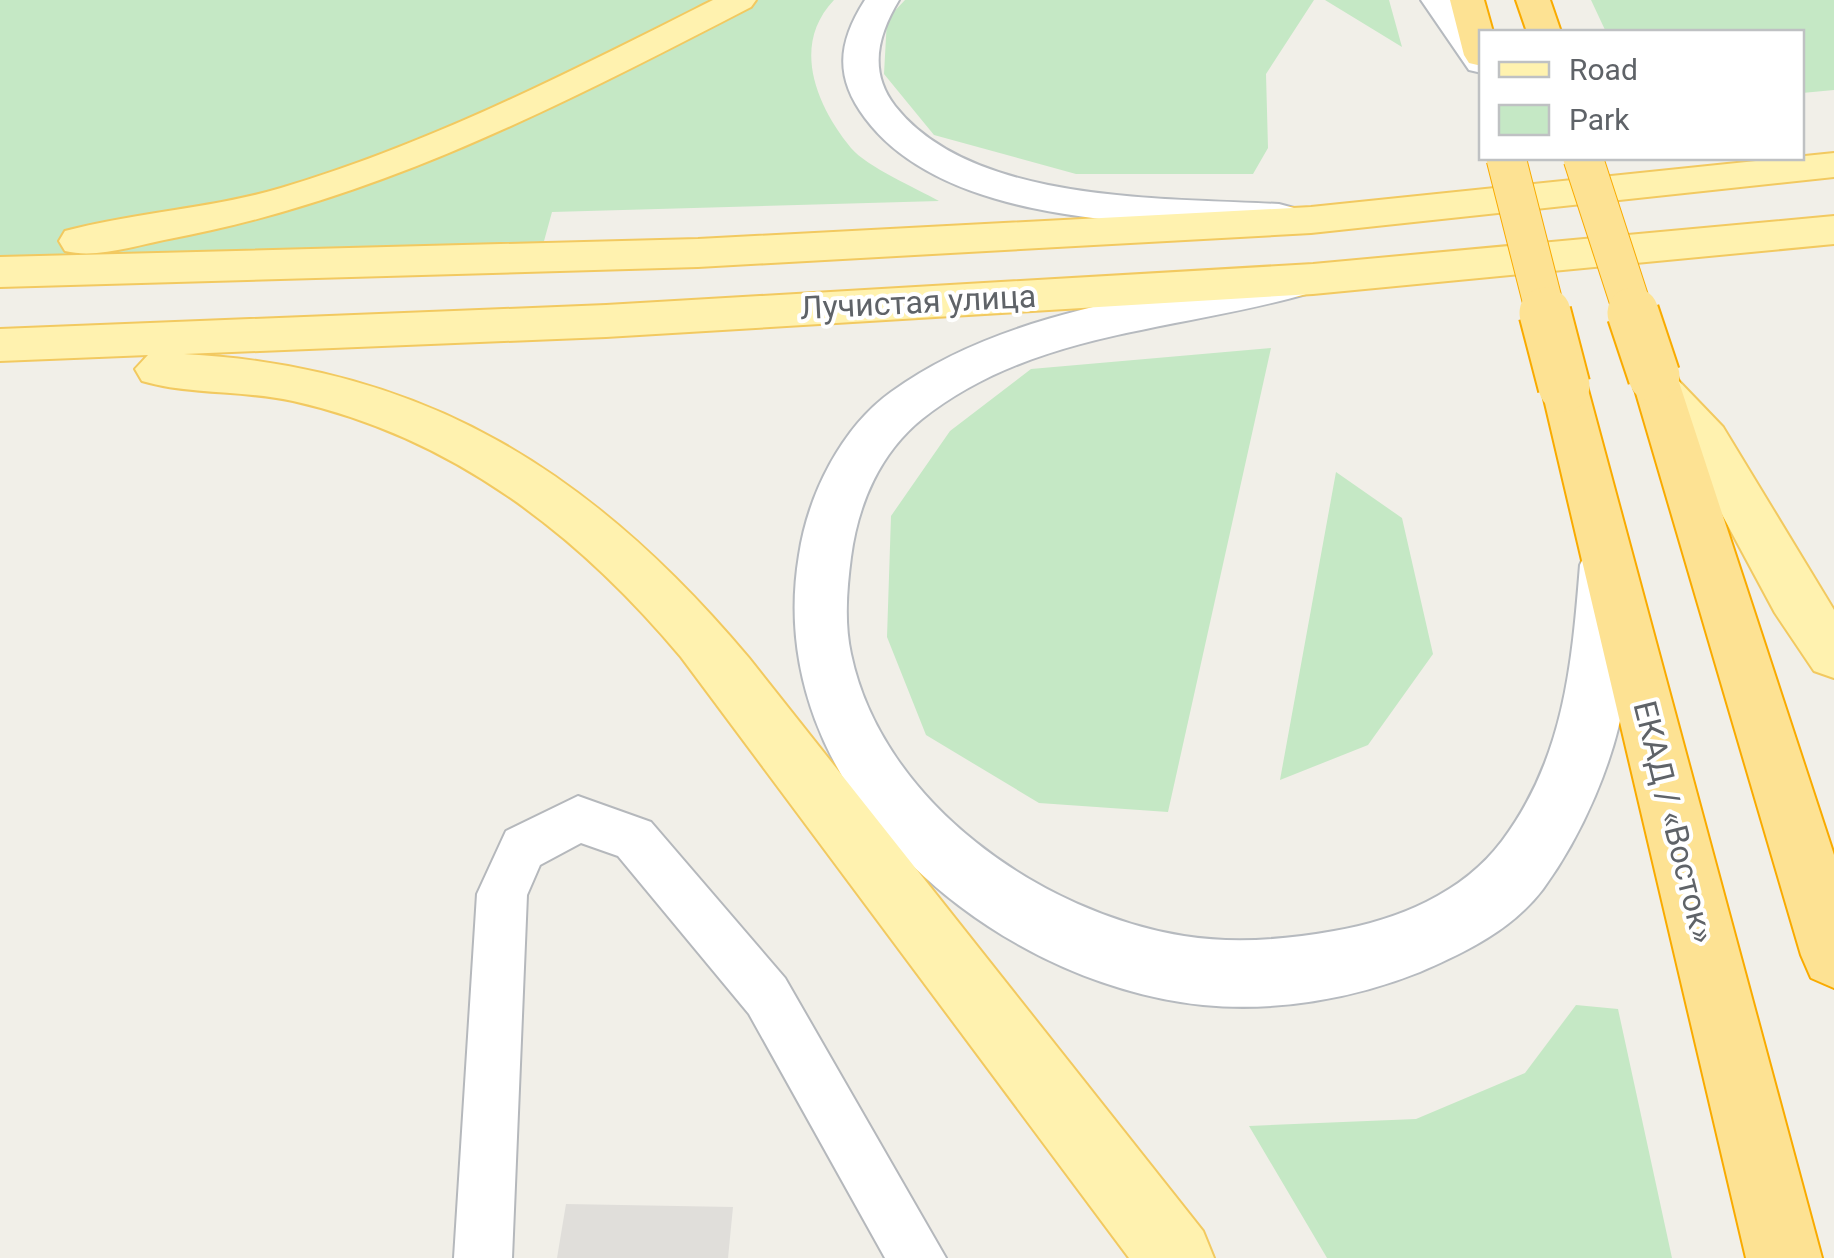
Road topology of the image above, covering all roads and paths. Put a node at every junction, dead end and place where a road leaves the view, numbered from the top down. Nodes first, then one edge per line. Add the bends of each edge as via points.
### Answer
1 (740, 0) edge
2 (882, 0) edge
3 (1438, 0) edge
4 (1467, 0) edge
5 (1533, 0) edge
6 (1550, 0) edge
7 (1544, 30) edge
8 (1545, 30) edge
9 (1479, 47) edge
10 (1479, 55) edge
11 (1507, 160) edge
12 (1584, 160) edge
13 (1834, 164) edge
14 (1312, 220) junction
15 (1832, 230) edge
16 (0, 254) edge
17 (0, 272) edge
18 (1313, 279) junction
19 (0, 345) edge
20 (0, 370) edge
21 (1656, 383) junction
22 (1607, 557) junction
23 (1834, 654) edge
24 (1834, 955) edge
25 (483, 1258) edge
26 (918, 1258) edge
27 (1176, 1258) edge
28 (1784, 1258) edge

1 - 16 main road via 482,127 364,175 210,220
2 - 14 street via 860,42 860,77 885,122 944,164 1097,206
3 - 10 street
4 - 9 highway
5 - 7 highway
6 - 8 main road
11 - 22 highway, ЕКАД / «Восток», bridge
12 - 21 highway, bridge
13 - 14 main road, Лучистая улица
14 - 17 main road, Лучистая улица via 698,253
15 - 18 main road, Лучистая улица
18 - 19 main road, Лучистая улица via 606,321
18 - 22 street via 1012,348 959,371 904,407 869,446 833,518 819,624 839,714 905,816 961,868 1028,912 1101,948 1166,966 1286,974 1402,948 1508,883 1544,835 1595,702
20 - 27 main road via 192,370 350,398 491,457 577,515 642,574 753,708
21 - 23 main road via 1706,440 1794,597
21 - 24 highway
22 - 28 highway, ЕКАД / «Восток»
25 - 26 street via 502,894 524,848 578,819 634,838 766,996

